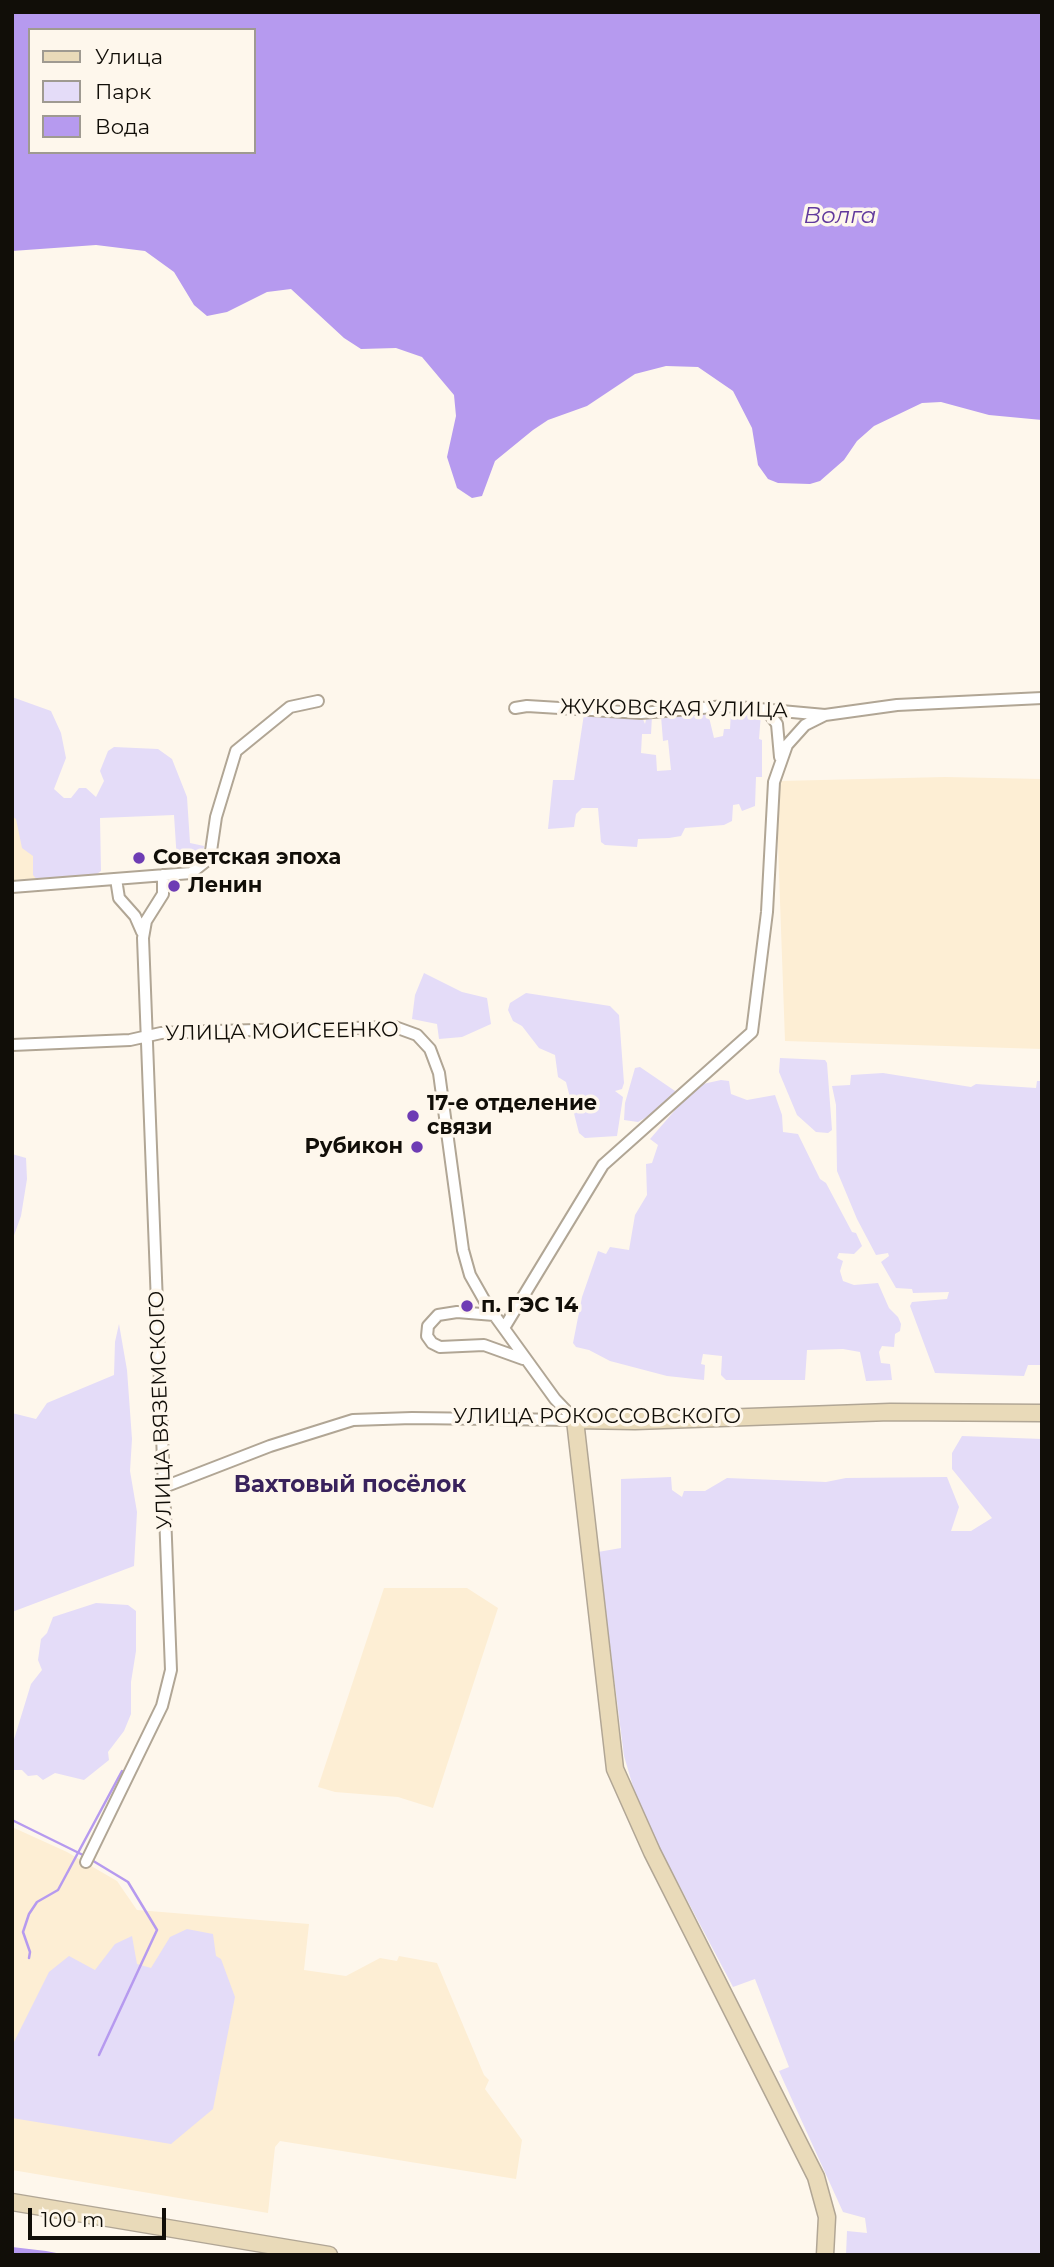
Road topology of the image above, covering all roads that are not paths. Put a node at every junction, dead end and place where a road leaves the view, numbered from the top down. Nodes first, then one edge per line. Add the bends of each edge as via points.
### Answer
1 (1042, 698) edge
2 (318, 701) dead end
3 (515, 708) dead end
4 (767, 711) junction
5 (825, 715) junction
6 (779, 761) junction
7 (163, 875) junction
8 (116, 879) junction
9 (12, 887) edge
10 (155, 908) junction
11 (129, 910) junction
12 (143, 939) junction
13 (146, 1036) junction
14 (12, 1045) edge
15 (494, 1315) junction
16 (504, 1328) junction
17 (527, 1360) junction
18 (1042, 1413) edge
19 (575, 1420) junction
20 (164, 1487) junction
21 (86, 1862) dead end
22 (12, 2202) edge
23 (329, 2255) edge
24 (825, 2255) edge

1 - 5 street, ЖУКОВСКАЯ УЛИЦА via 897,705
2 - 7 street via 290,707 236,751 216,817 210,858 191,873
3 - 4 street, ЖУКОВСКАЯ УЛИЦА via 641,713 726,706
4 - 5 street, ЖУКОВСКАЯ УЛИЦА
4 - 6 street via 777,724
5 - 6 street via 798,732
6 - 16 street via 752,1032 603,1165
7 - 8 street
7 - 10 street via 163,894
8 - 9 street
8 - 11 street via 119,898
10 - 11 street via 142,913
10 - 12 street via 146,920
11 - 12 street via 139,922
12 - 13 street, УЛИЦА ВЯЗЕМСКОГО
13 - 14 street, УЛИЦА МОИСЕЕНКО
13 - 15 street, УЛИЦА МОИСЕЕНКО via 386,1027 404,1028 422,1039 439,1073 464,1258
13 - 20 street, УЛИЦА ВЯЗЕМСКОГО
15 - 16 street, УЛИЦА МОИСЕЕНКО
15 - 17 street via 443,1314 430,1322 427,1336 440,1348 484,1345
16 - 17 street, УЛИЦА МОИСЕЕНКО
17 - 19 street, УЛИЦА МОИСЕЕНКО
18 - 19 street, УЛИЦА РОКОССОВСКОГО
19 - 20 street, УЛИЦА РОКОССОВСКОГО via 353,1420
19 - 24 street via 615,1769 816,2177 827,2217
20 - 21 street, УЛИЦА ВЯЗЕМСКОГО via 170,1679 158,1717
22 - 23 street

